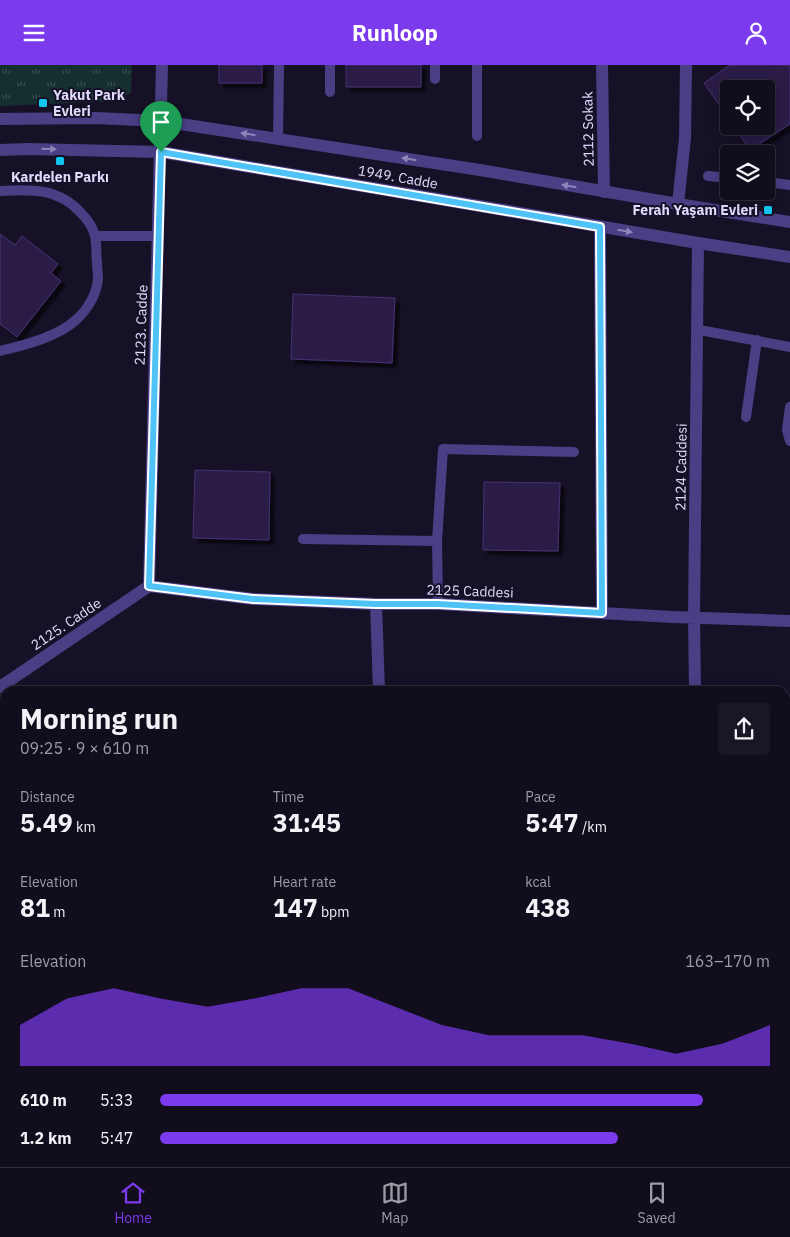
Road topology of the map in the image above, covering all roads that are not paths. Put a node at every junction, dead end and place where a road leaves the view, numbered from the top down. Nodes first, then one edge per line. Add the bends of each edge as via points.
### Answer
1 (162, 65) edge
2 (279, 65) edge
3 (330, 65) edge
4 (435, 65) edge
5 (477, 65) edge
6 (602, 65) edge
7 (686, 65) edge
8 (436, 79) dead end
9 (330, 92) dead end
10 (0, 119) edge
11 (161, 121) junction
12 (477, 136) dead end
13 (278, 139) junction
14 (0, 150) edge
15 (161, 152) junction
16 (708, 176) dead end
17 (720, 177) edge
18 (775, 184) edge
19 (790, 185) edge
20 (0, 191) edge
21 (604, 192) junction
22 (678, 204) junction
23 (790, 222) edge
24 (600, 227) junction
25 (95, 236) junction
26 (158, 236) junction
27 (698, 243) junction
28 (790, 257) edge
29 (697, 331) junction
30 (757, 340) junction
31 (790, 347) edge
32 (0, 351) edge
33 (790, 407) edge
34 (746, 417) dead end
35 (790, 441) edge
36 (574, 452) dead end
37 (303, 539) dead end
38 (437, 541) junction
39 (149, 586) junction
40 (376, 604) junction
41 (438, 604) junction
42 (602, 613) junction
43 (694, 617) junction
44 (790, 621) edge
45 (1, 686) edge
46 (379, 686) edge
47 (695, 686) edge

1 - 11 street, 2123. Cadde
2 - 13 lane
3 - 9 lane
4 - 8 lane
5 - 12 lane
6 - 21 street, 2112 Sokak
7 - 22 street via 685,138
10 - 11 street, 1949. Cadde
13 -> 11 street, 1949. Cadde
11 - 15 street, 2123. Cadde
21 -> 13 street, 1949. Cadde
14 -> 15 street, 1949. Cadde
15 - 24 street, 1949. Cadde
15 - 26 street, 2123. Cadde
16 - 17 lane
18 - 19 lane
20 - 25 lane via 28,189 55,194 78,209
21 - 22 street, 1949. Cadde
22 - 23 street, 1949. Cadde
24 -> 27 street, 1949. Cadde
24 - 42 street
25 - 26 lane
25 - 32 lane via 98,279 92,299 79,317 58,332
26 - 39 street, 2123. Cadde
27 - 28 street, 1949. Cadde
27 - 29 street, 2124 Caddesi
29 - 30 lane
29 - 43 street, 2124 Caddesi
30 - 31 lane
30 - 34 lane
33 - 35 lane via 787,430
36 - 38 lane via 443,449
37 - 38 lane
38 - 41 lane
39 - 40 street, 2125 Caddesi via 253,599
39 - 45 street, 2125. Cadde
40 - 41 street, 2125 Caddesi
40 - 46 street
41 - 42 street, 2125 Caddesi
42 - 43 street, 2125 Caddesi
43 - 44 street, 2125 Caddesi
43 - 47 street, 2124 Caddesi

